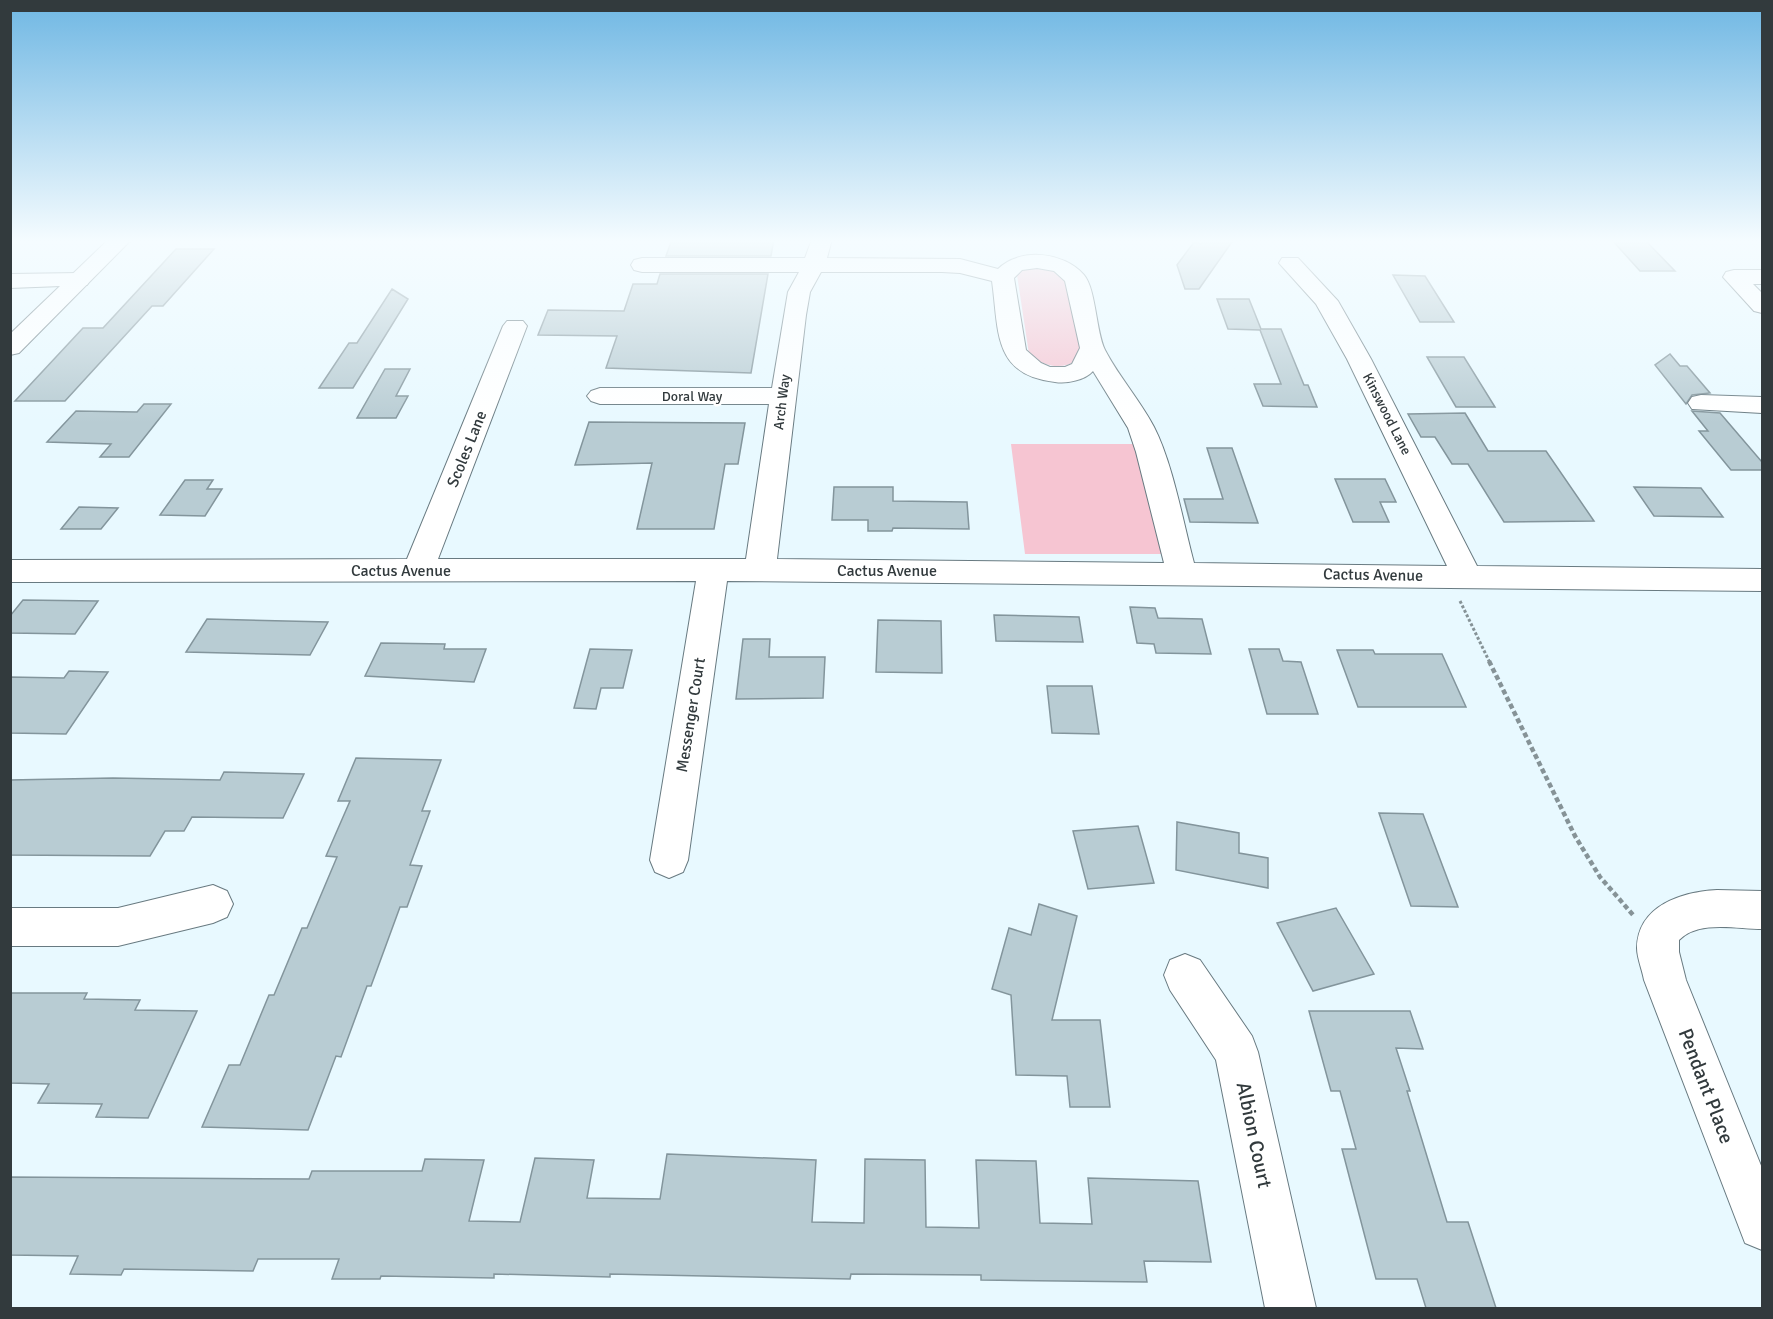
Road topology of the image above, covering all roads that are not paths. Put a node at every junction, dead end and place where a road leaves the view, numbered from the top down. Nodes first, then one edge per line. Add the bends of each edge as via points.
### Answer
1 (58, 301) edge
2 (798, 301) edge
3 (1007, 301) edge
4 (1081, 301) edge
5 (1326, 301) edge
6 (515, 326) dead end
7 (10, 348) edge
8 (1092, 348) junction
9 (1051, 375) junction
10 (600, 396) dead end
11 (783, 396) junction
12 (1701, 403) dead end
13 (1762, 405) edge
14 (1140, 428) junction
15 (713, 570) junction
16 (760, 570) junction
17 (10, 571) edge
18 (418, 571) junction
19 (1181, 572) junction
20 (1458, 576) junction
21 (1762, 580) edge
22 (669, 860) dead end
23 (213, 904) dead end
24 (1762, 910) edge
25 (10, 927) edge
26 (1185, 975) dead end
27 (1762, 1226) edge
28 (1291, 1308) edge

1 - 7 street
2 - 11 street, Arch Way
3 - 9 street via 1019,361
4 - 8 street
5 - 20 street, Kinswood Lane via 1359,359
6 - 18 street, Scoles Lane
8 - 9 street via 1091,359 1083,368 1070,374
8 - 14 street
9 - 14 street via 1104,399
10 - 11 street, Doral Way
11 - 16 street, Arch Way
12 - 13 street
14 - 19 street via 1150,452
15 - 16 street, Cactus Avenue
15 - 18 street, Cactus Avenue
15 - 22 street, Messenger Court
16 - 19 street, Cactus Avenue
17 - 18 street, Cactus Avenue
19 - 20 street, Cactus Avenue
20 - 21 street, Cactus Avenue
23 - 25 street via 118,927
24 - 27 street, Pendant Place via 1696,911 1678,916 1665,926 1657,944 1665,980
26 - 28 street, Albion Court via 1236,1052

